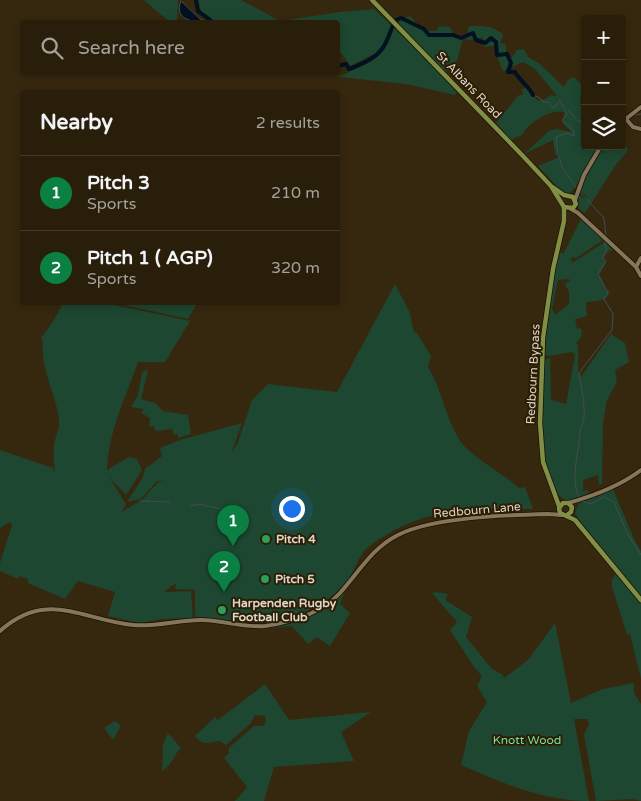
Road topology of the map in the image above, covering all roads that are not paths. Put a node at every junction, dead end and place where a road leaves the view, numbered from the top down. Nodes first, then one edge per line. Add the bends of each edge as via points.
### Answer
1 (372, 0) edge
2 (641, 107) edge
3 (626, 118) edge
4 (626, 120) edge
5 (641, 128) edge
6 (599, 150) edge
7 (551, 186) junction
8 (577, 190) junction
9 (567, 196) junction
10 (575, 202) junction
11 (563, 205) junction
12 (571, 209) junction
13 (578, 212) junction
14 (564, 221) junction
15 (641, 258) edge
16 (636, 267) junction
17 (641, 276) edge
18 (641, 470) edge
19 (558, 496) junction
20 (580, 501) junction
21 (567, 503) junction
22 (559, 507) junction
23 (572, 510) junction
24 (550, 514) junction
25 (565, 515) junction
26 (575, 520) junction
27 (641, 600) edge
28 (0, 631) edge

1 - 7 main road, St Albans Road
2 - 3 main road
4 - 5 main road via 633,127
6 - 8 main road
7 - 9 main road, St Albans Road
7 - 11 main road, St Albans Road
8 - 9 main road
8 - 10 main road
9 - 10 main road, St Albans Road
9 - 11 main road
10 - 12 main road, Redbourn Bypass
10 - 13 main road
11 - 12 main road
11 - 14 main road, Redbourn Bypass
12 - 13 main road
12 - 14 main road, Redbourn Bypass
13 - 16 main road
14 - 19 main road, Redbourn Bypass via 553,269 541,356 541,450 546,471
15 - 16 main road
16 - 17 main road
18 - 20 main road via 619,484
19 - 21 main road, Redbourn Bypass
19 - 22 main road, Redbourn Bypass
20 - 21 main road
20 - 23 main road
21 - 22 main road
21 - 23 main road, Redbourn Bypass
22 - 24 main road, Redbourn Lane
22 - 25 main road
23 - 25 main road
23 - 26 main road
24 - 25 main road, Redbourn Lane
24 - 28 main road, Redbourn Lane via 446,521 412,529 373,553 327,604 310,614 284,622 253,626 197,620 136,626 54,609 26,615
25 - 26 main road
26 - 27 main road

